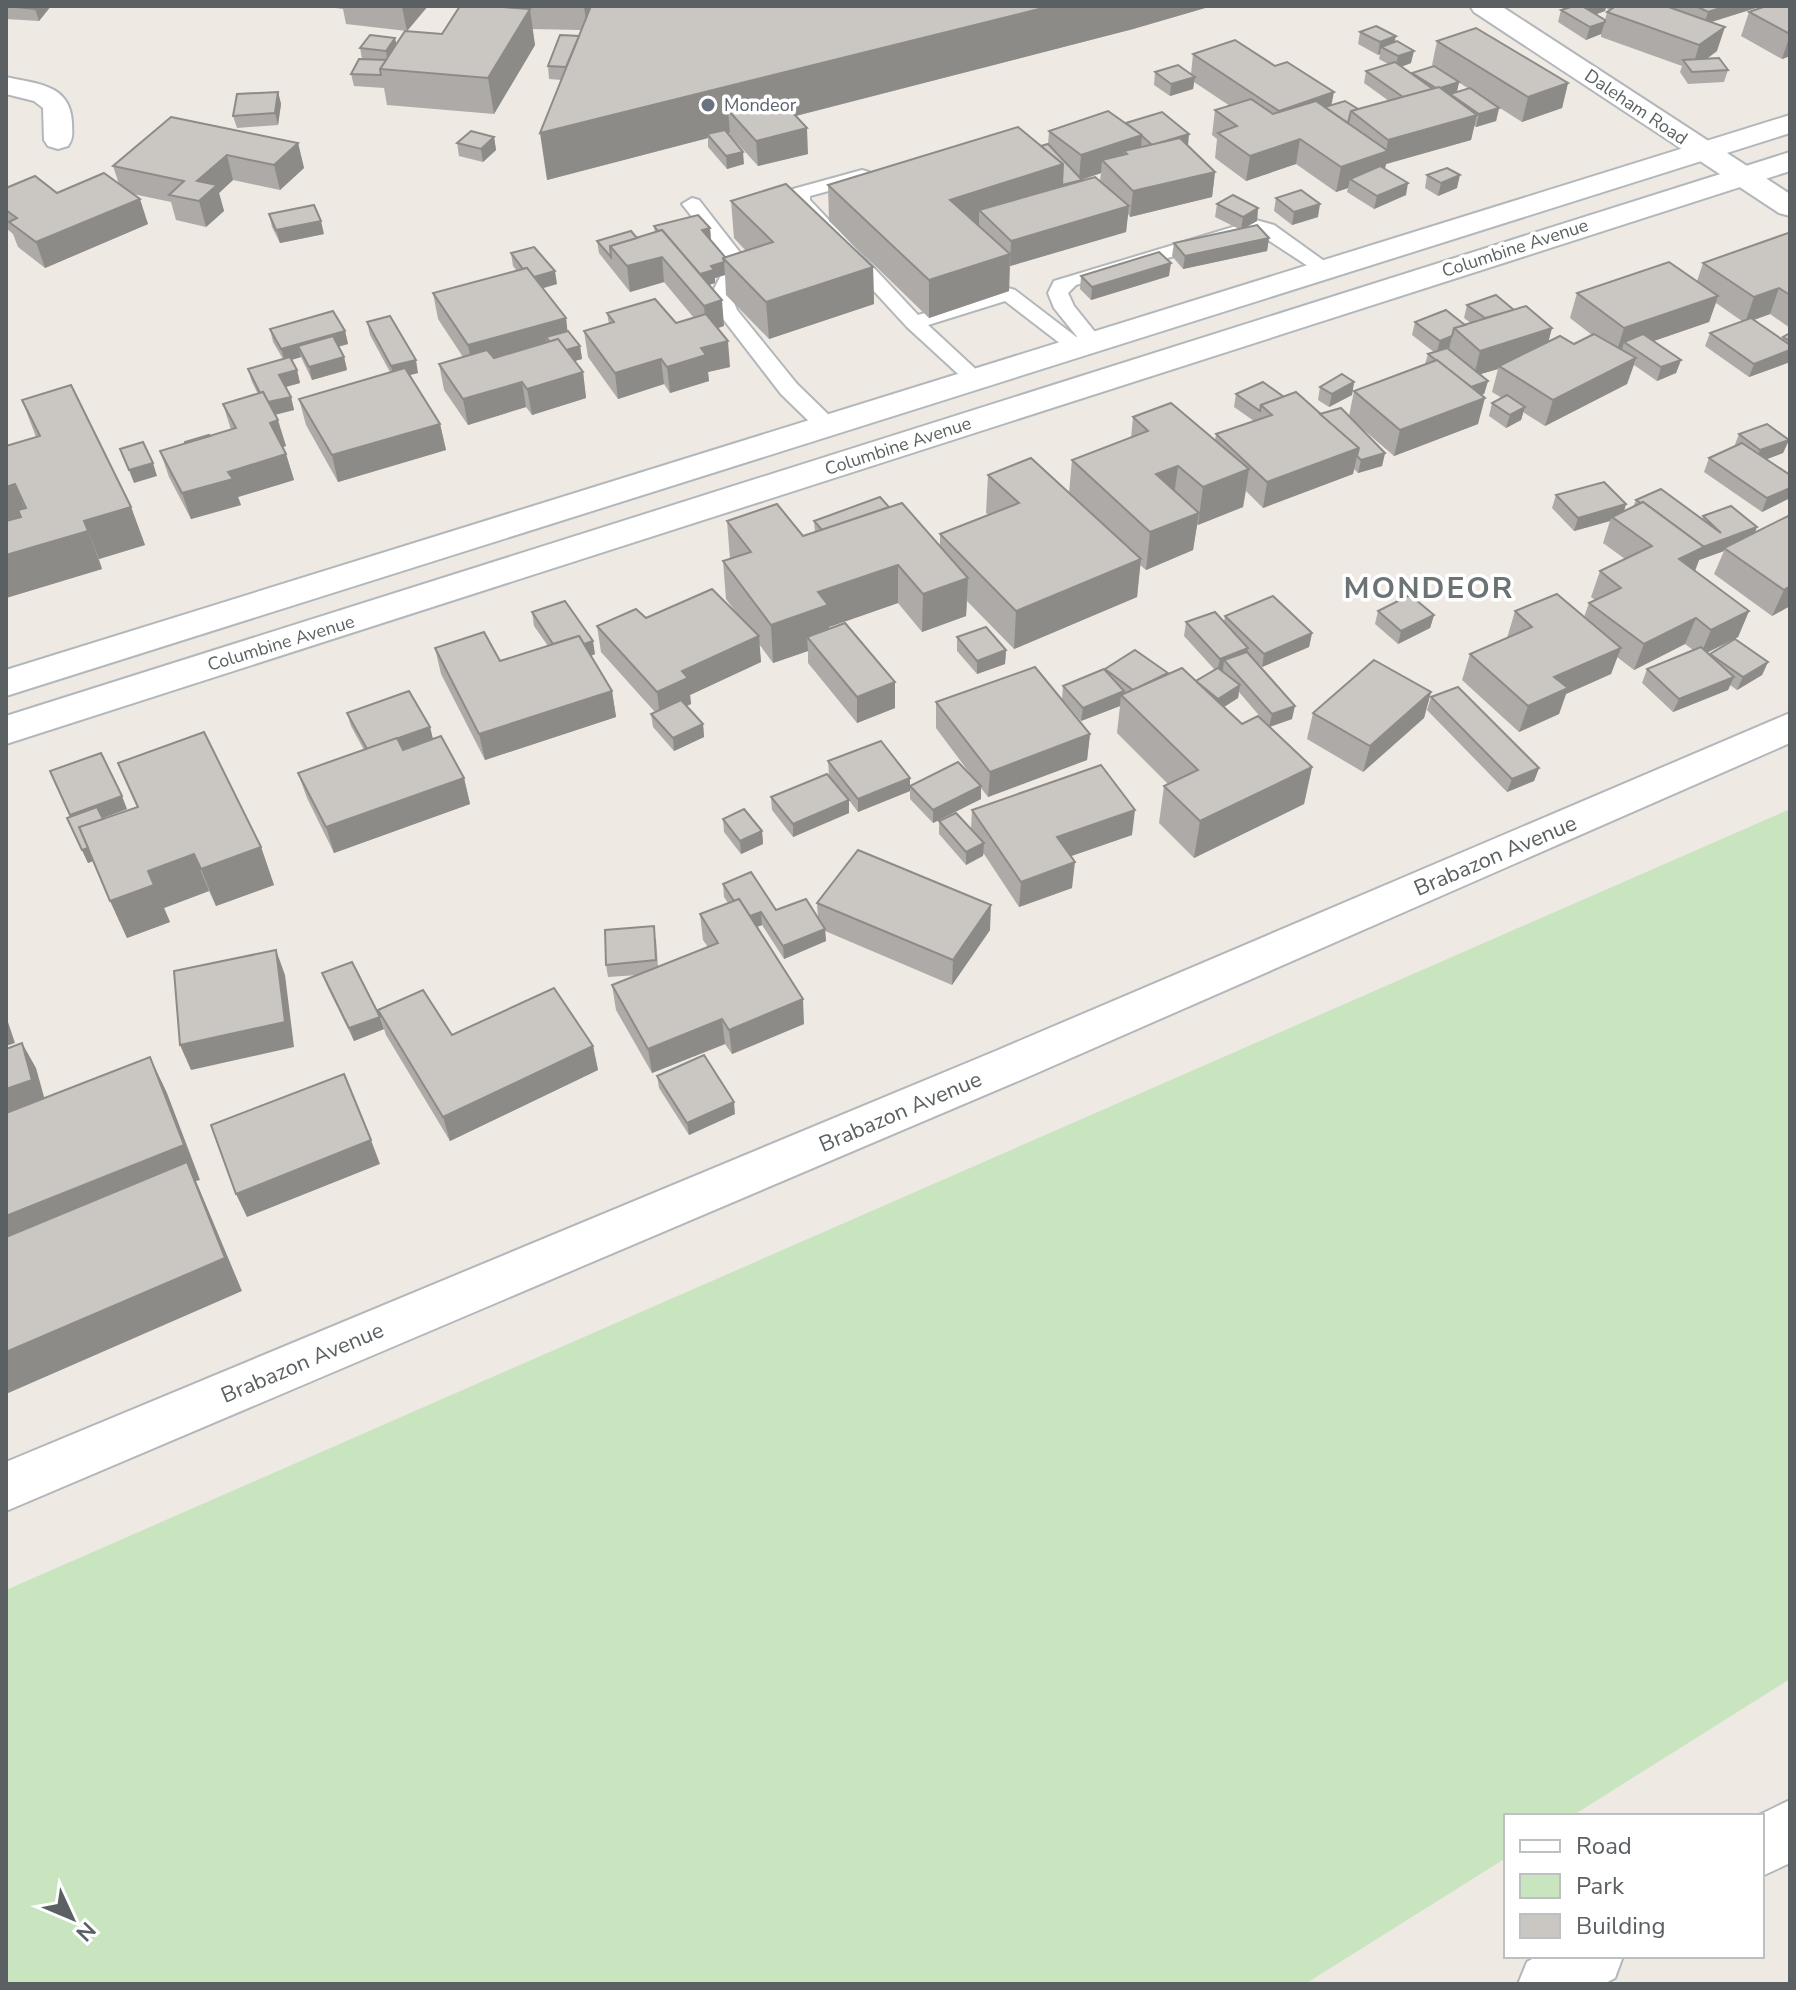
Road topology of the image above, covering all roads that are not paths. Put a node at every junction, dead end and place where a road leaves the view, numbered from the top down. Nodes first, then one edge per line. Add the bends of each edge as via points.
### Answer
1 (1483, 6) edge
2 (6, 85) edge
3 (1790, 124) edge
4 (58, 140) dead end
5 (1702, 152) junction
6 (1790, 161) edge
7 (863, 176) edge
8 (1742, 176) junction
9 (692, 204) dead end
10 (1790, 207) edge
11 (1324, 268) junction
12 (914, 323) junction
13 (1132, 330) junction
14 (1085, 345) junction
15 (1164, 360) junction
16 (975, 379) junction
17 (827, 426) junction
18 (453, 544) junction
19 (475, 583) junction
20 (6, 683) edge
21 (1790, 727) edge
22 (6, 730) edge
23 (6, 1487) edge
24 (1790, 1829) edge
25 (1764, 1846) edge
26 (1590, 1958) edge
27 (1549, 1984) edge

1 - 5 main road, Daleham Road
2 - 4 main road via 44,95 57,105
3 - 5 main road, Columbine Avenue
5 - 8 main road, Daleham Road
5 - 11 main road, Columbine Avenue
6 - 8 main road, Columbine Avenue
7 - 12 lane via 800,193 801,201
8 - 10 main road, Daleham Road
8 - 15 main road, Columbine Avenue
9 - 17 lane via 735,259 721,295 727,311 789,389
11 - 13 main road, Columbine Avenue
11 - 14 lane via 1256,226 1069,281 1058,293
12 - 14 lane via 1008,294
12 - 16 lane
13 - 14 main road, Columbine Avenue
13 - 15 main road
14 - 16 main road, Columbine Avenue
15 - 19 main road, Columbine Avenue
16 - 17 main road, Columbine Avenue
17 - 18 main road, Columbine Avenue
18 - 19 main road
18 - 20 main road, Columbine Avenue
19 - 22 main road, Columbine Avenue
21 - 23 main road, Brabazon Avenue via 1014,1063
24 - 25 main road
26 - 27 main road

